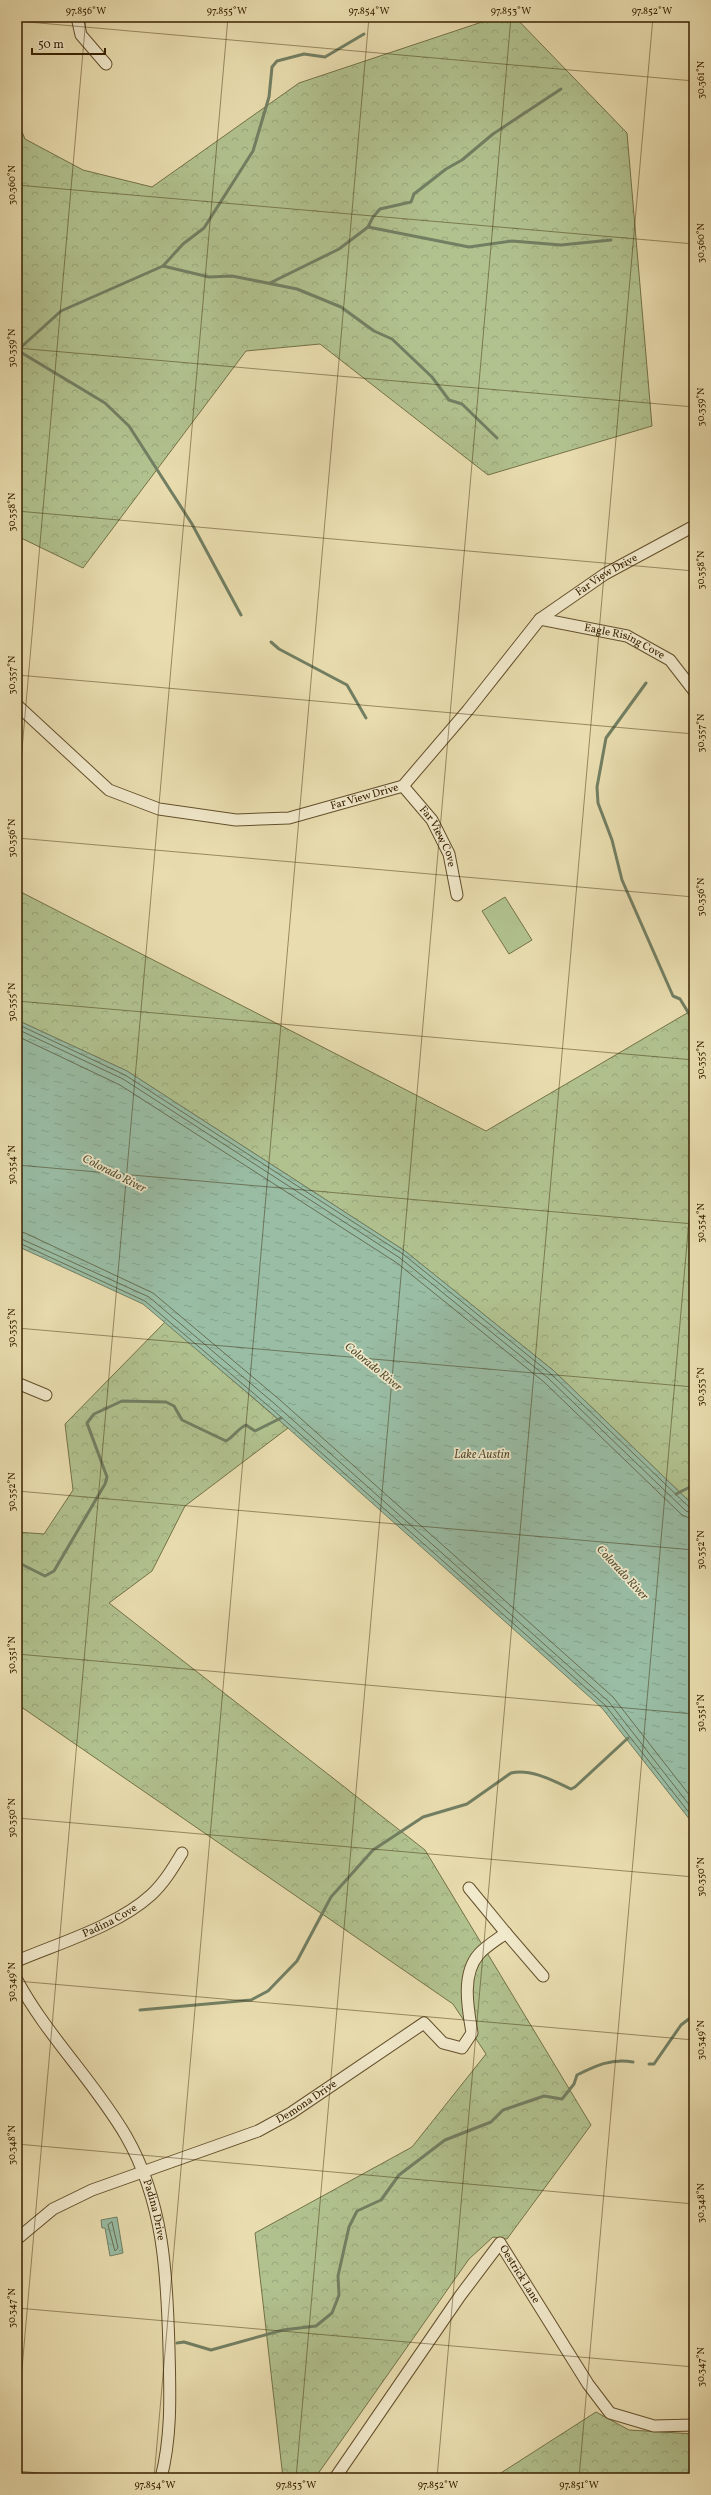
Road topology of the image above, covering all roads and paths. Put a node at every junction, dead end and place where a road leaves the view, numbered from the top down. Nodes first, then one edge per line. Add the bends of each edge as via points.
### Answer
1 (77, 17) edge
2 (106, 64) dead end
3 (694, 526) edge
4 (540, 619) junction
5 (694, 691) edge
6 (17, 705) edge
7 (403, 786) junction
8 (457, 895) dead end
9 (17, 1382) edge
10 (46, 1395) dead end
11 (182, 1853) dead end
12 (469, 1888) dead end
13 (506, 1933) junction
14 (17, 1961) edge
15 (543, 1976) dead end
16 (17, 1980) edge
17 (143, 2173) junction
18 (17, 2239) edge
19 (694, 2425) edge
20 (161, 2478) edge
21 (335, 2478) edge

1 - 2 street via 81,36
3 - 4 street, Far View Drive via 605,574
4 - 5 street, Eagle Rising Cove via 627,636 670,660
4 - 7 street, Far View Drive via 468,710
6 - 7 street, Far View Drive via 109,790 159,809 236,820 289,818
7 - 8 street, Far View Cove via 432,820 449,854
9 - 10 street
11 - 14 street, Padina Cove via 165,1881 136,1907 110,1921
12 - 13 street
13 - 15 street
13 - 17 street, Demona Drive via 478,1954 468,1976 468,2014 472,2033 462,2048 442,2044 424,2023 291,2113 258,2131
16 - 17 street, Padina Drive via 118,2123 136,2154
17 - 18 street, Demona Drive via 67,2201 33,2224
17 - 20 street, Padina Drive via 159,2225 166,2268 170,2414
19 - 21 street, Oestrick Lane via 654,2426 610,2413 588,2384 500,2243 460,2296

